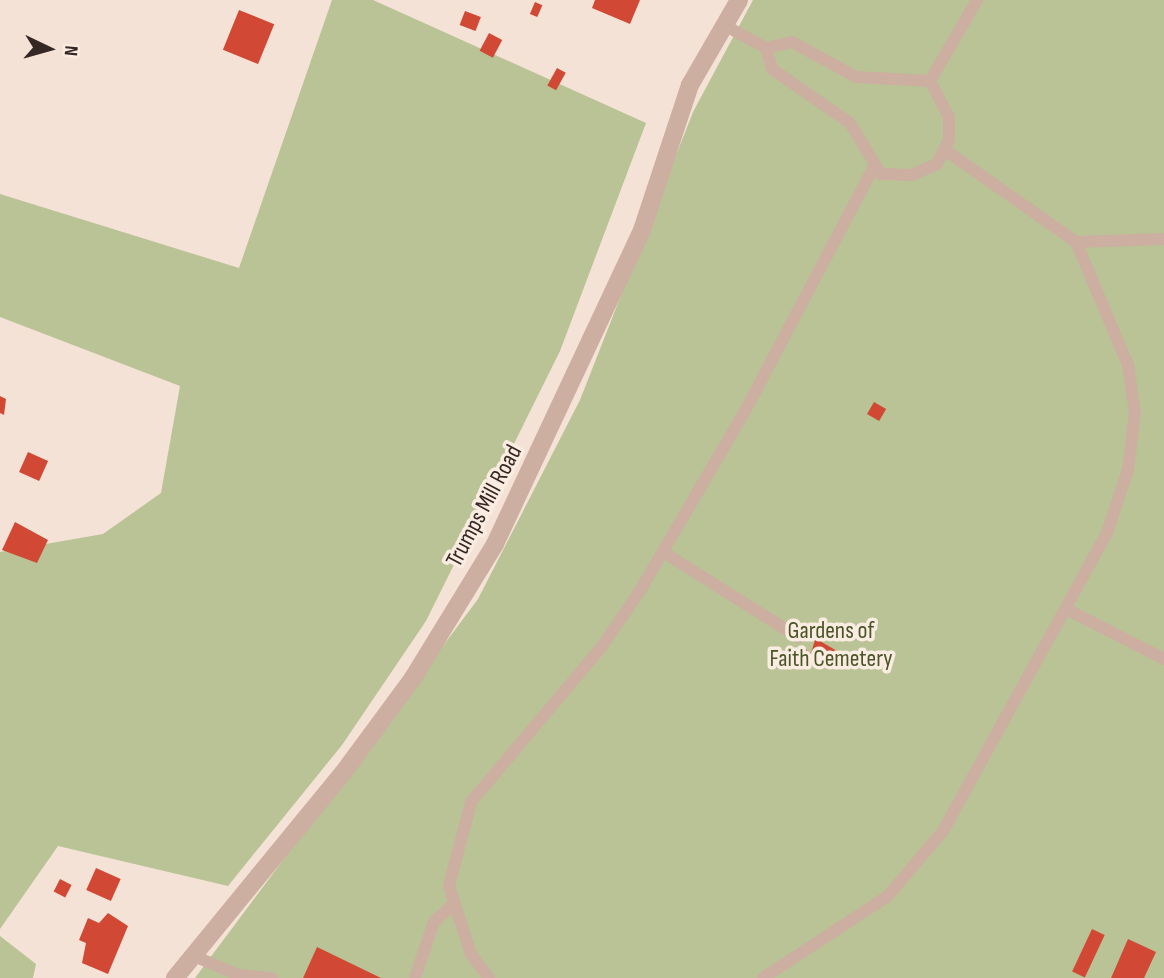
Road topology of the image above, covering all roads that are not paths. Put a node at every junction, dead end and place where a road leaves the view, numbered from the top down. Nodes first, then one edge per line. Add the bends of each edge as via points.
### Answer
1 (739, 0) edge
2 (977, 0) edge
3 (724, 25) junction
4 (765, 48) junction
5 (930, 82) junction
6 (945, 150) junction
7 (873, 168) junction
8 (1164, 239) edge
9 (1076, 242) junction
10 (663, 552) junction
11 (1066, 609) junction
12 (798, 637) dead end
13 (1164, 659) edge
14 (453, 904) junction
15 (192, 955) junction
16 (175, 978) edge
17 (272, 978) edge
18 (415, 978) edge
19 (489, 978) edge
20 (763, 978) edge

1 - 3 street, Trumps Mill Road
2 - 5 lane
3 - 4 lane
3 - 15 street, Trumps Mill Road via 690,85 637,242 495,544 359,751
4 - 5 lane via 792,42 856,77
4 - 7 lane via 772,69 850,123
5 - 6 lane via 949,117
6 - 7 lane via 937,164 912,175
6 - 9 lane
7 - 10 lane
8 - 9 lane
9 - 11 lane via 1119,337 1135,413 1119,500
10 - 12 lane
10 - 14 lane via 603,645 471,802 451,863
11 - 13 lane
11 - 20 lane via 970,791 918,865 856,922
14 - 18 lane via 434,922
14 - 19 lane via 471,954
15 - 16 street, Trumps Mill Road
15 - 17 lane via 238,975

